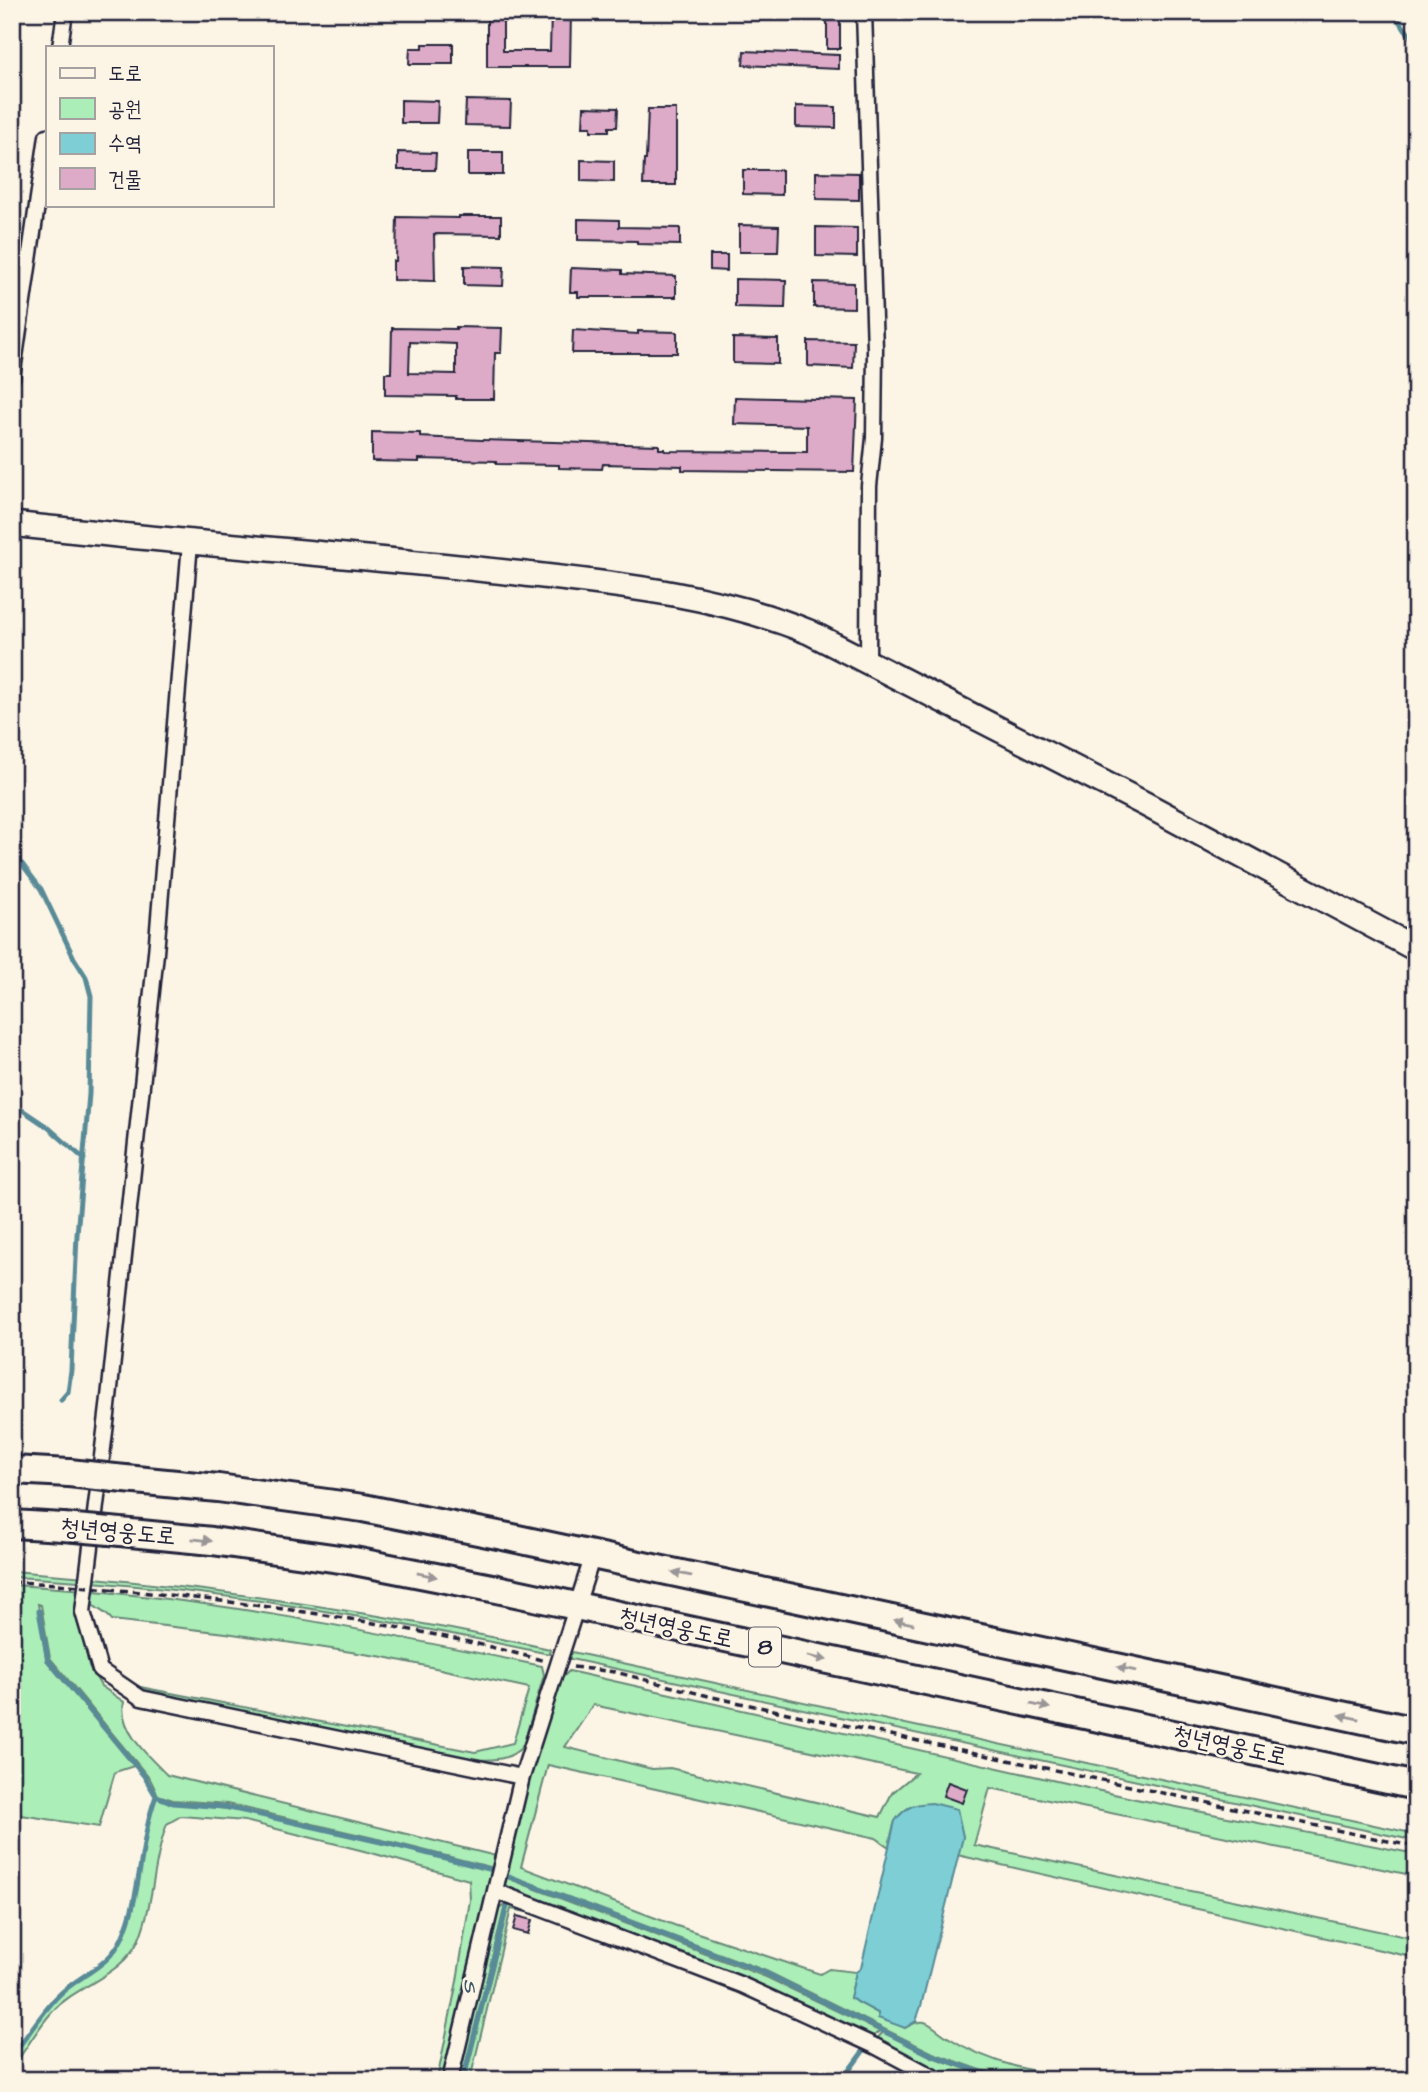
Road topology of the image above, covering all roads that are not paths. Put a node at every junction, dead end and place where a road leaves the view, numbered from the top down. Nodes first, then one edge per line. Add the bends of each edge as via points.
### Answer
1 (65, 12) edge
2 (864, 12) edge
3 (60, 46) edge
4 (46, 143) edge
5 (12, 378) edge
6 (12, 524) edge
7 (190, 543) junction
8 (868, 662) junction
9 (1416, 949) edge
10 (12, 1470) edge
11 (12, 1524) edge
12 (593, 1555) junction
13 (575, 1606) junction
14 (1416, 1731) edge
15 (522, 1777) junction
16 (1416, 1786) edge
17 (495, 1888) junction
18 (450, 2080) edge
19 (939, 2080) edge

1 - 3 street
2 - 8 street via 875,360
4 - 5 street
6 - 7 main road
7 - 8 main road via 464,567 694,597 769,616
7 - 15 street via 156,953 83,1612 100,1670 141,1698
8 - 9 main road
10 - 12 highway, 8, bridge via 218,1488 363,1508
11 -> 13 highway, 청년영웅도로 / 8, bridge via 212,1541 354,1561
12 - 13 street
14 -> 12 highway, 8
13 - 15 street
13 -> 16 highway, 청년영웅도로 / 8
15 - 17 street
17 - 18 street
17 - 19 street via 742,1985

